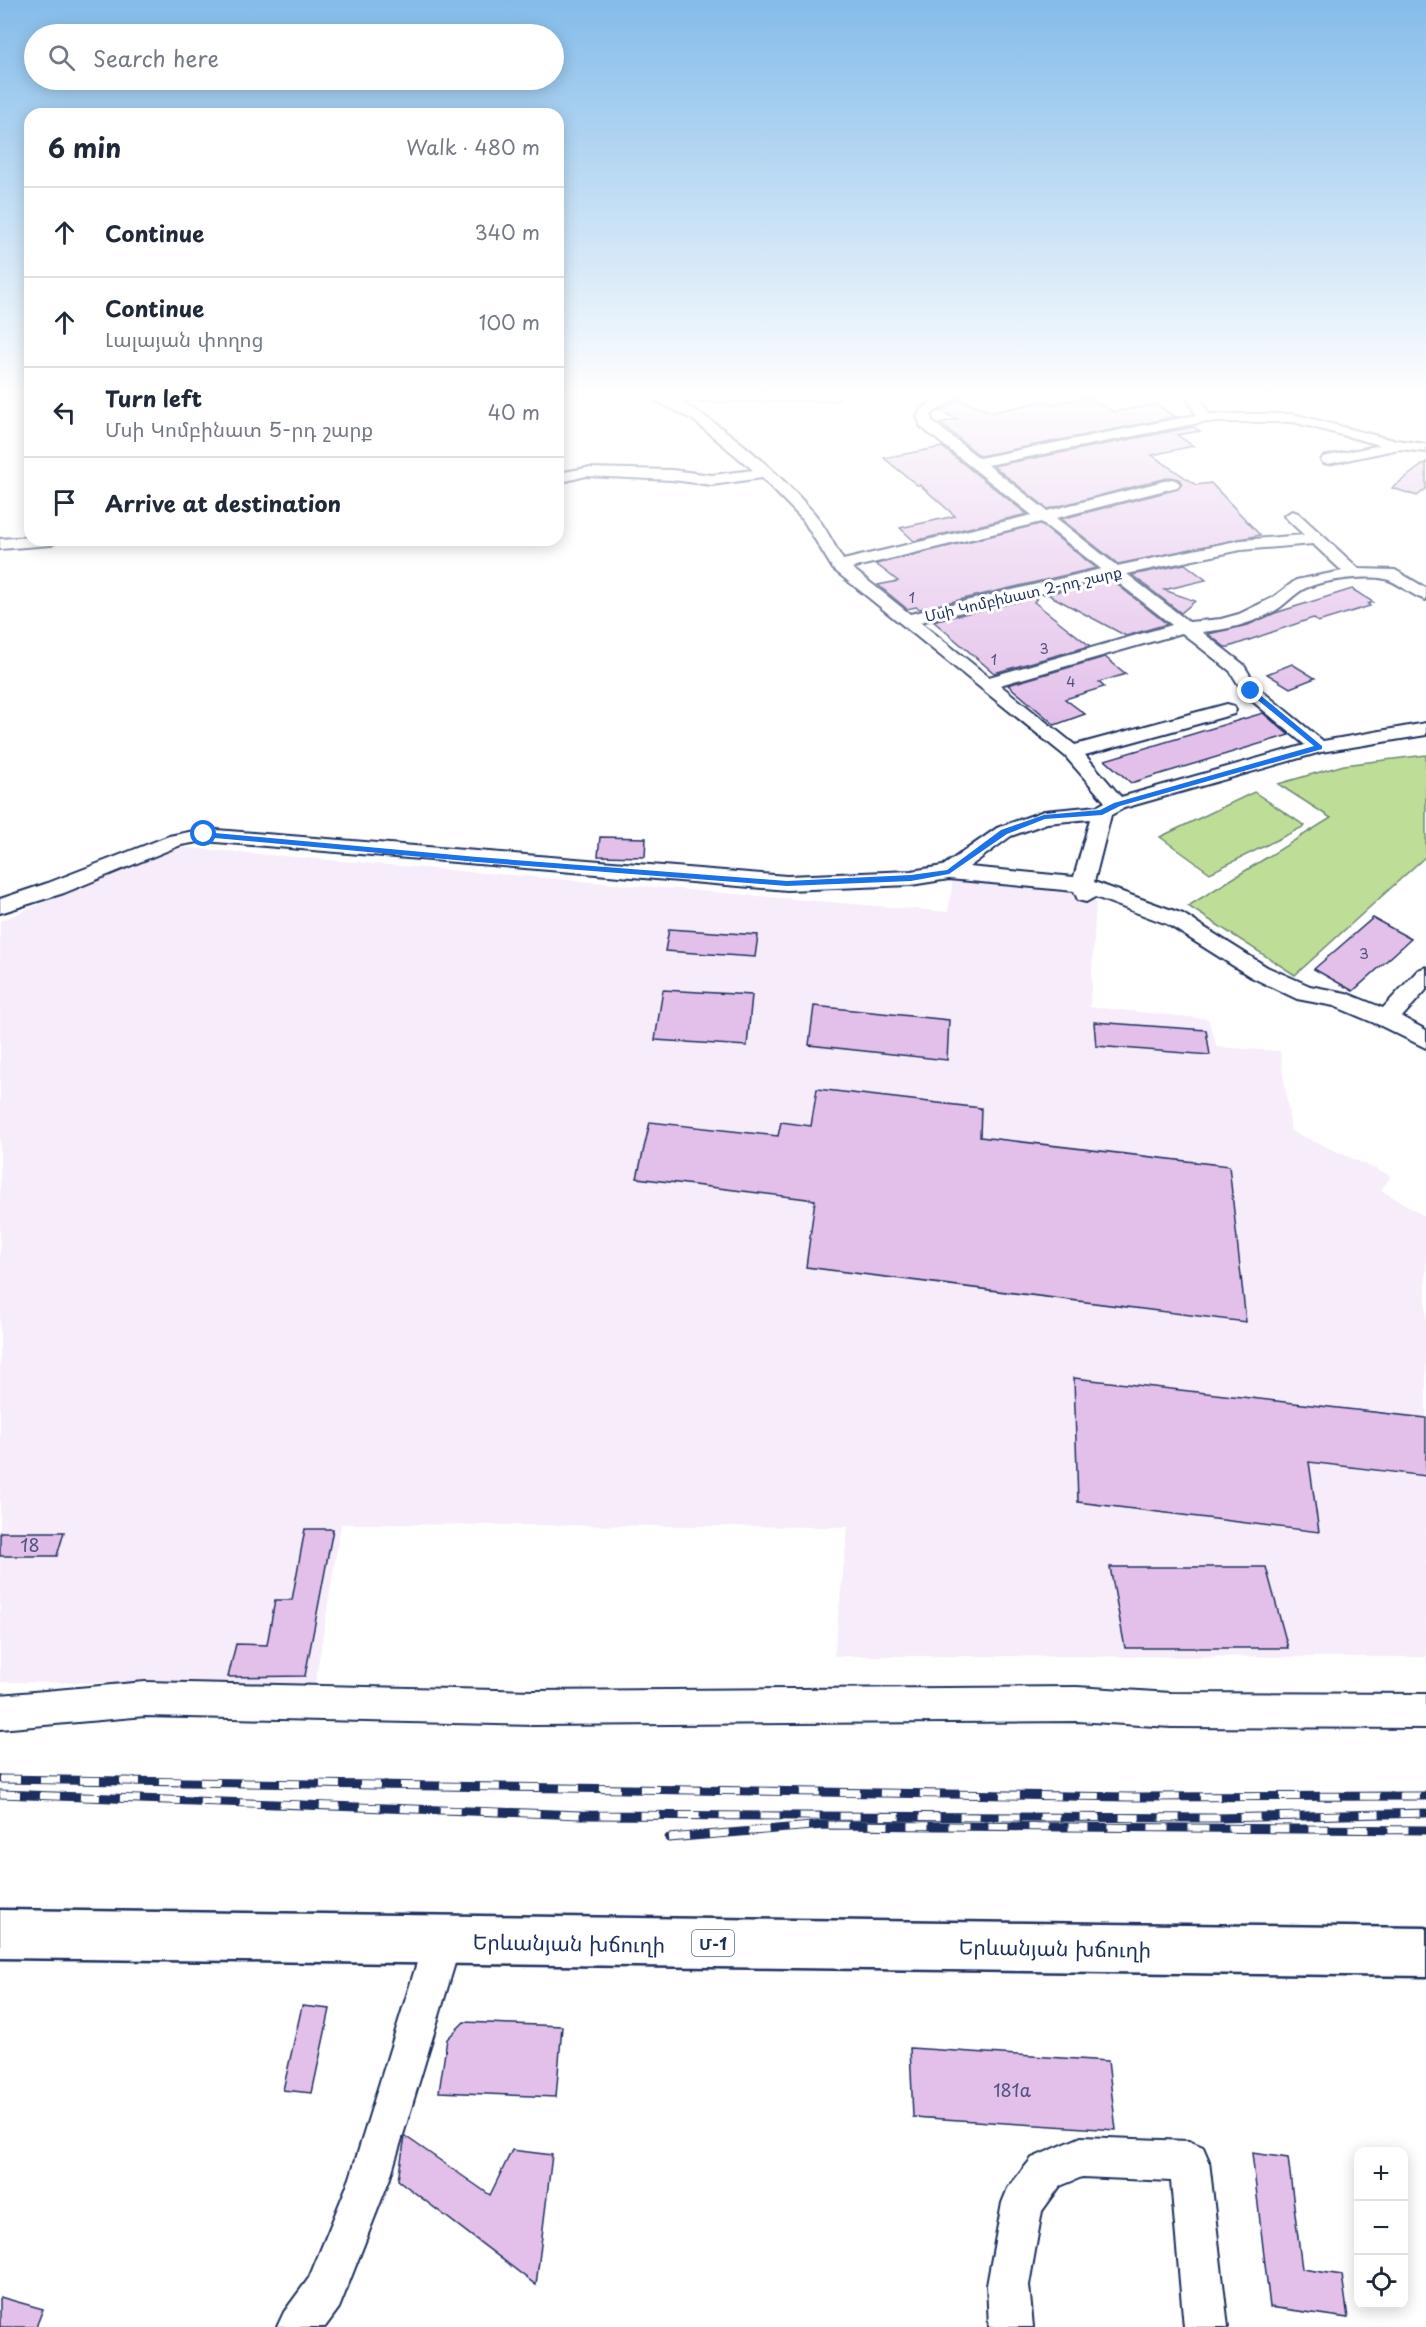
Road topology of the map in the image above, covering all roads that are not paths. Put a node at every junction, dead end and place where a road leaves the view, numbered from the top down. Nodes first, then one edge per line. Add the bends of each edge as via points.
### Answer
1 (794, 502) edge
2 (1025, 502) edge
3 (1102, 502) edge
4 (1042, 515) junction
5 (1292, 516) dead end
6 (1317, 539) junction
7 (24, 542) edge
8 (0, 544) edge
9 (839, 566) junction
10 (1116, 571) junction
11 (1355, 574) junction
12 (1426, 595) edge
13 (906, 620) junction
14 (1184, 627) junction
15 (988, 683) junction
16 (1227, 710) dead end
17 (1426, 729) edge
18 (1319, 747) junction
19 (1072, 752) junction
20 (1110, 808) junction
21 (949, 872) junction
22 (1084, 890) junction
23 (0, 906) edge
24 (1426, 975) edge
25 (1387, 1019) junction
26 (1426, 1040) edge
27 (1426, 1711) edge
28 (0, 1712) edge
29 (0, 1934) edge
30 (443, 1940) junction
31 (1426, 1952) edge
32 (299, 2327) edge
33 (1011, 2327) edge
34 (1206, 2327) edge

1 - 9 street via 809,517
2 - 4 street
3 - 4 street
4 - 9 street
4 - 10 street
5 - 6 street
6 - 10 street, Մսի Կոմբինատ 2-րդ շարք via 1241,545
6 - 11 street
7 - 8 street
9 - 13 street
10 - 13 street, Մսի Կոմբինատ 2-րդ շարք
10 - 14 street
11 - 12 street via 1389,574
11 - 14 street via 1295,587 1280,601 1250,618 1203,628
13 - 15 street
14 - 15 street
14 - 18 street via 1237,668 1251,691
15 - 19 street
16 - 19 street
17 - 18 street
18 - 20 street
19 - 20 street
20 - 21 street via 1044,817 1004,832
20 - 22 street
21 - 22 street
21 - 23 street via 911,878 787,883 477,860 204,834 176,840
22 - 25 street via 1175,919 1258,972 1305,993 1338,999
24 - 25 street
25 - 26 street
27 - 28 street via 1171,1710 1077,1704 534,1708 145,1699
29 - 30 highway, Երևանյան խճուղի / Մ-1
30 - 31 highway, Երևանյան խճուղի / Մ-1
30 - 32 street via 370,2178 324,2293
33 - 34 street via 1008,2285 1023,2203 1046,2172 1081,2157 1189,2161

